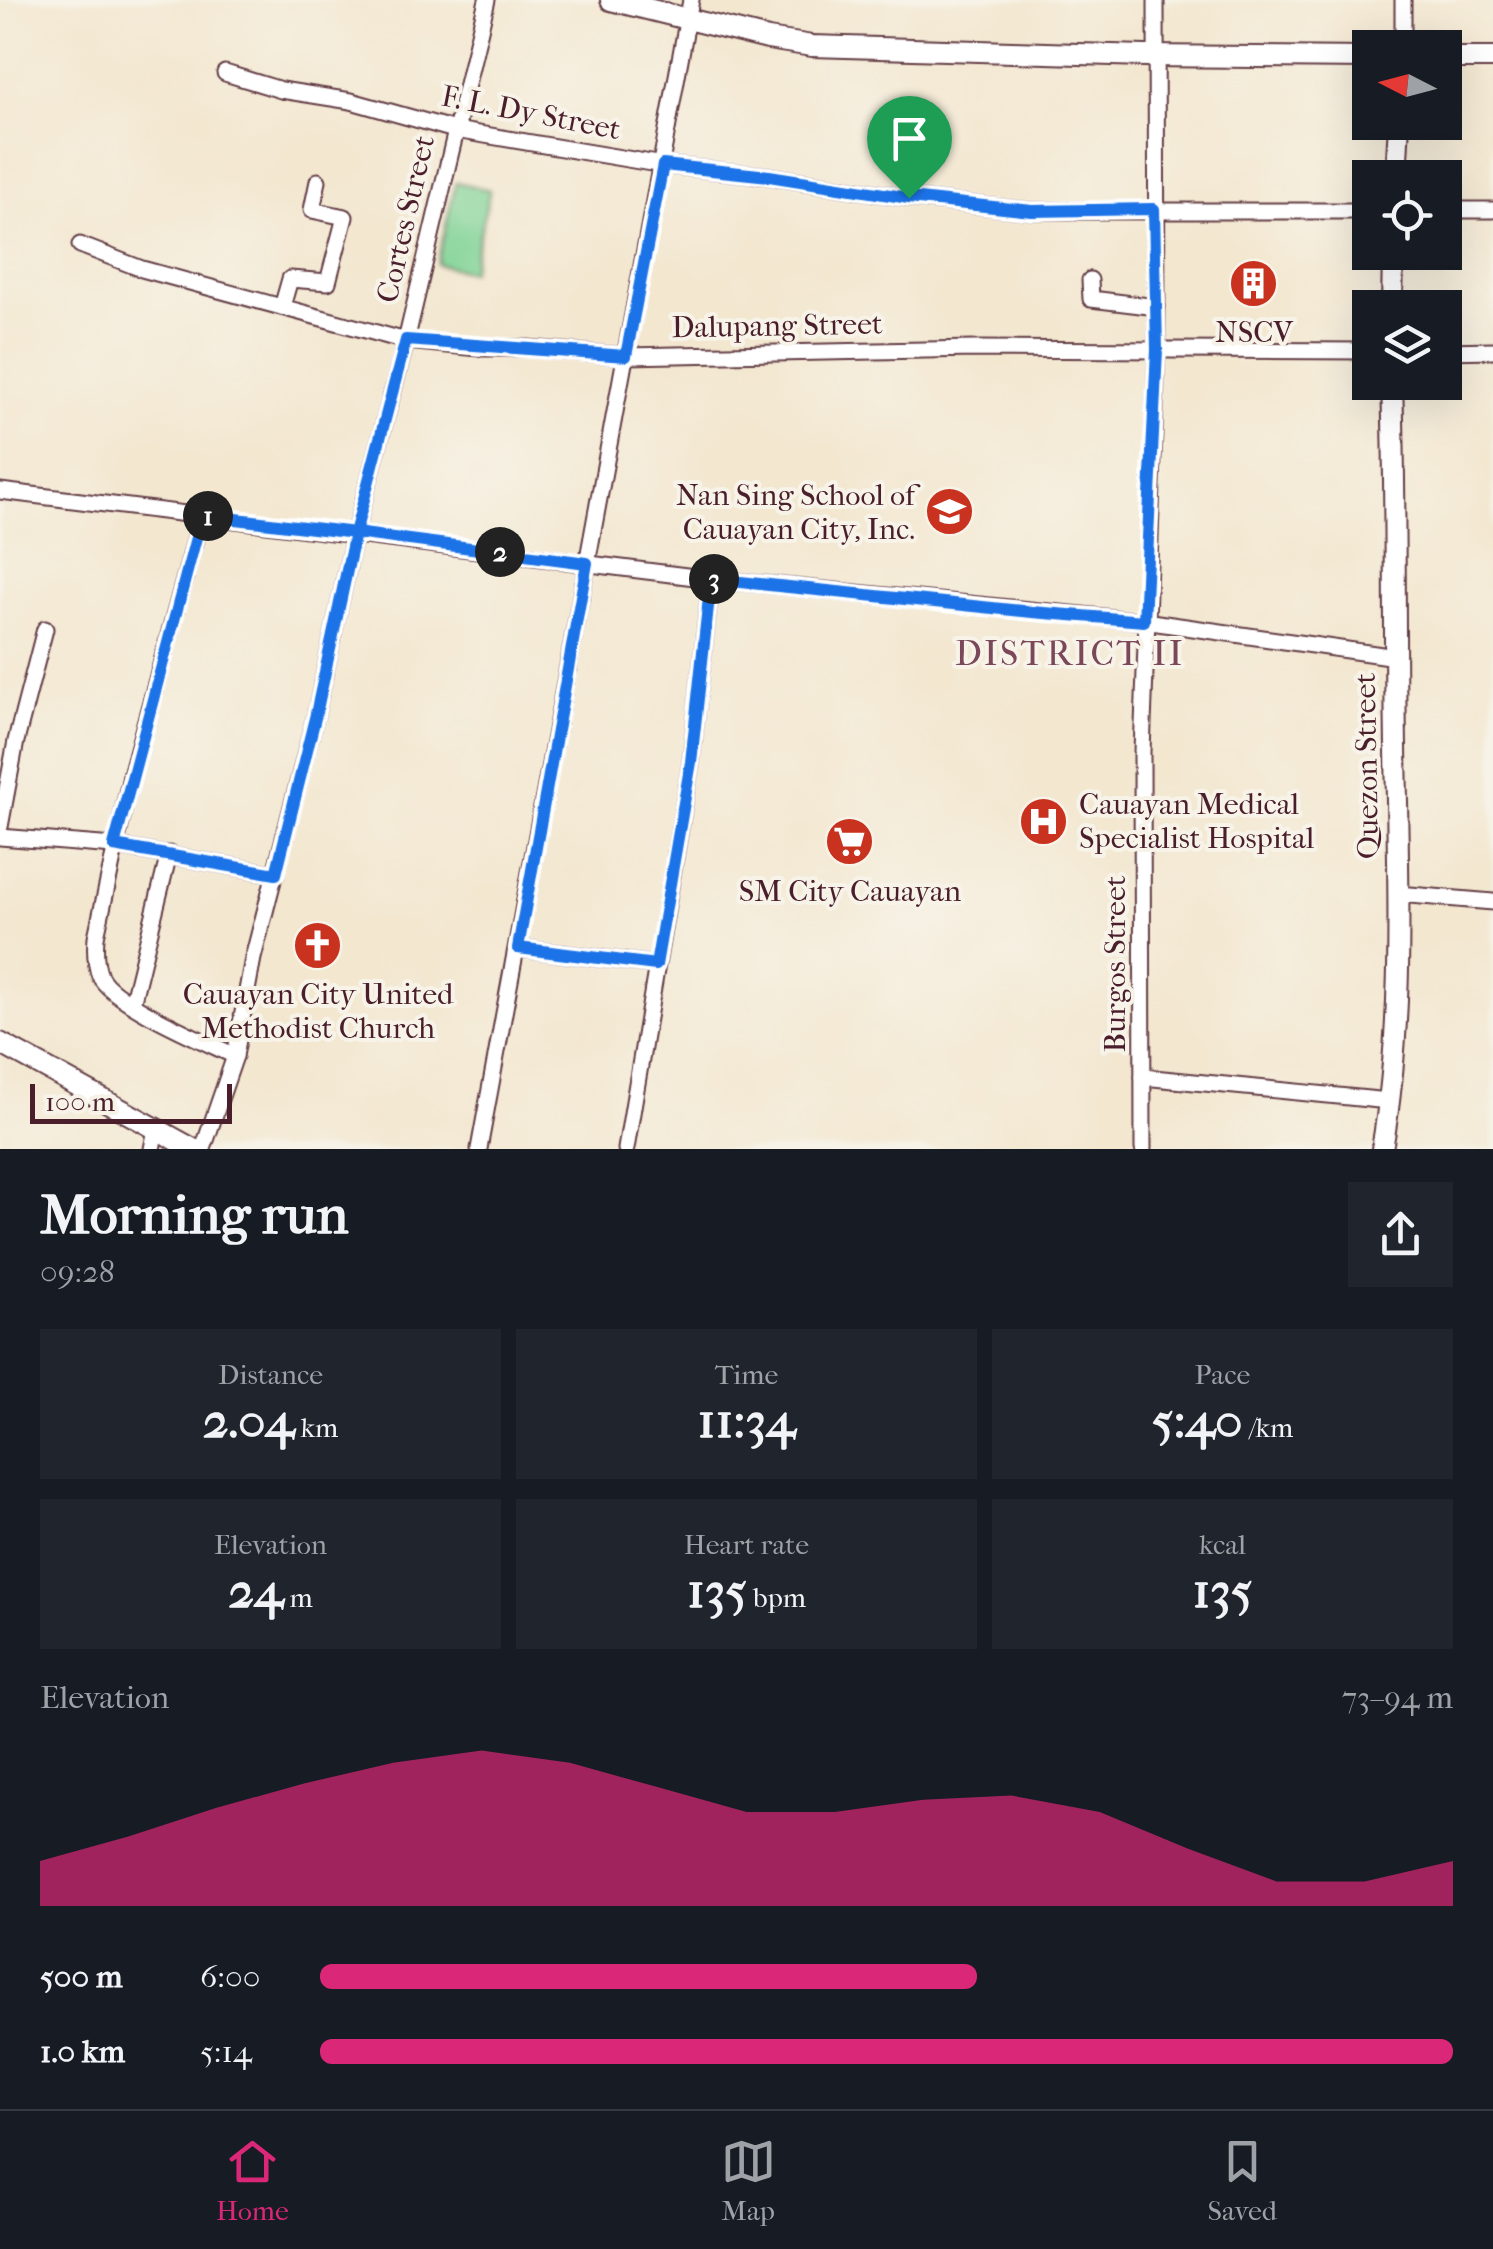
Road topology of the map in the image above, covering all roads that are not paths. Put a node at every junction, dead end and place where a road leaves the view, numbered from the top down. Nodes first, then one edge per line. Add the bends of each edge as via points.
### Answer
1 (487, 0) edge
2 (611, 0) edge
3 (1156, 0) edge
4 (1402, 0) edge
5 (689, 9) edge
6 (1403, 30) edge
7 (1156, 55) junction
8 (1352, 58) edge
9 (1462, 58) edge
10 (1493, 58) edge
11 (225, 72) dead end
12 (456, 130) junction
13 (663, 165) junction
14 (318, 182) dead end
15 (1154, 209) junction
16 (1352, 210) edge
17 (1462, 210) edge
18 (1493, 210) edge
19 (80, 245) dead end
20 (1090, 280) dead end
21 (282, 307) junction
22 (1157, 307) junction
23 (406, 340) junction
24 (1157, 350) junction
25 (1462, 350) edge
26 (1493, 350) edge
27 (1352, 351) edge
28 (626, 356) junction
29 (1393, 400) edge
30 (0, 491) edge
31 (202, 515) junction
32 (355, 533) junction
33 (587, 563) junction
34 (711, 579) junction
35 (1144, 621) junction
36 (45, 629) dead end
37 (1396, 657) junction
38 (8, 737) edge
39 (0, 828) edge
40 (0, 836) edge
41 (114, 846) junction
42 (169, 854) junction
43 (276, 874) junction
44 (1398, 894) junction
45 (1493, 902) edge
46 (518, 948) junction
47 (656, 965) junction
48 (132, 1004) junction
49 (0, 1043) edge
50 (234, 1056) junction
51 (1143, 1077) junction
52 (1389, 1102) junction
53 (154, 1139) edge
54 (193, 1149) edge
55 (204, 1149) edge
56 (480, 1149) edge
57 (626, 1149) edge
58 (1143, 1149) edge
59 (1382, 1149) edge

1 - 12 street, Cortes Street
2 - 5 main road
3 - 7 street, Burgos Street
4 - 6 street
5 - 7 main road via 768,39 812,46
5 - 13 street
7 - 8 main road
7 - 15 street, Burgos Street
9 - 10 main road
11 - 12 street, F. L. Dy Street
12 - 13 street, F. L. Dy Street
12 - 23 street, Cortes Street
13 - 15 street, F. L. Dy Street via 988,208
13 - 28 street
14 - 21 street via 312,210 345,217 328,282 290,279
15 - 16 street, F. L. Dy Street
15 - 22 street, Burgos Street
17 - 18 street
19 - 21 street, Dalupang Street
20 - 22 street via 1090,299
21 - 23 street, Dalupang Street
22 - 24 street, Burgos Street
23 - 28 street, Dalupang Street
23 - 32 street, Cortes Street
24 - 27 street, Dalupang Street
24 - 28 street, Dalupang Street
24 - 35 street, Burgos Street
25 - 26 street
28 - 33 street
29 - 37 main road, Quezon Street
30 - 31 street
31 - 32 street
31 - 41 street
32 - 33 street
32 - 43 street, Cortes Street
33 - 34 street
33 - 46 street
34 - 35 street
34 - 47 street via 691,762
35 - 37 street
35 - 51 street, Burgos Street
36 - 38 street
37 - 44 main road, Quezon Street
38 - 39 street
40 - 41 street
41 - 42 street
41 - 48 street via 95,954 101,980
42 - 43 street
42 - 48 street
43 - 50 street, Cortes Street
44 - 45 street
44 - 52 main road, Quezon Street
46 - 47 street
46 - 56 street
47 - 57 street
48 - 50 street
49 - 53 main road
50 - 55 street, Cortes Street
51 - 52 street
51 - 58 street, Burgos Street
52 - 59 main road, Quezon Street
53 - 54 main road

